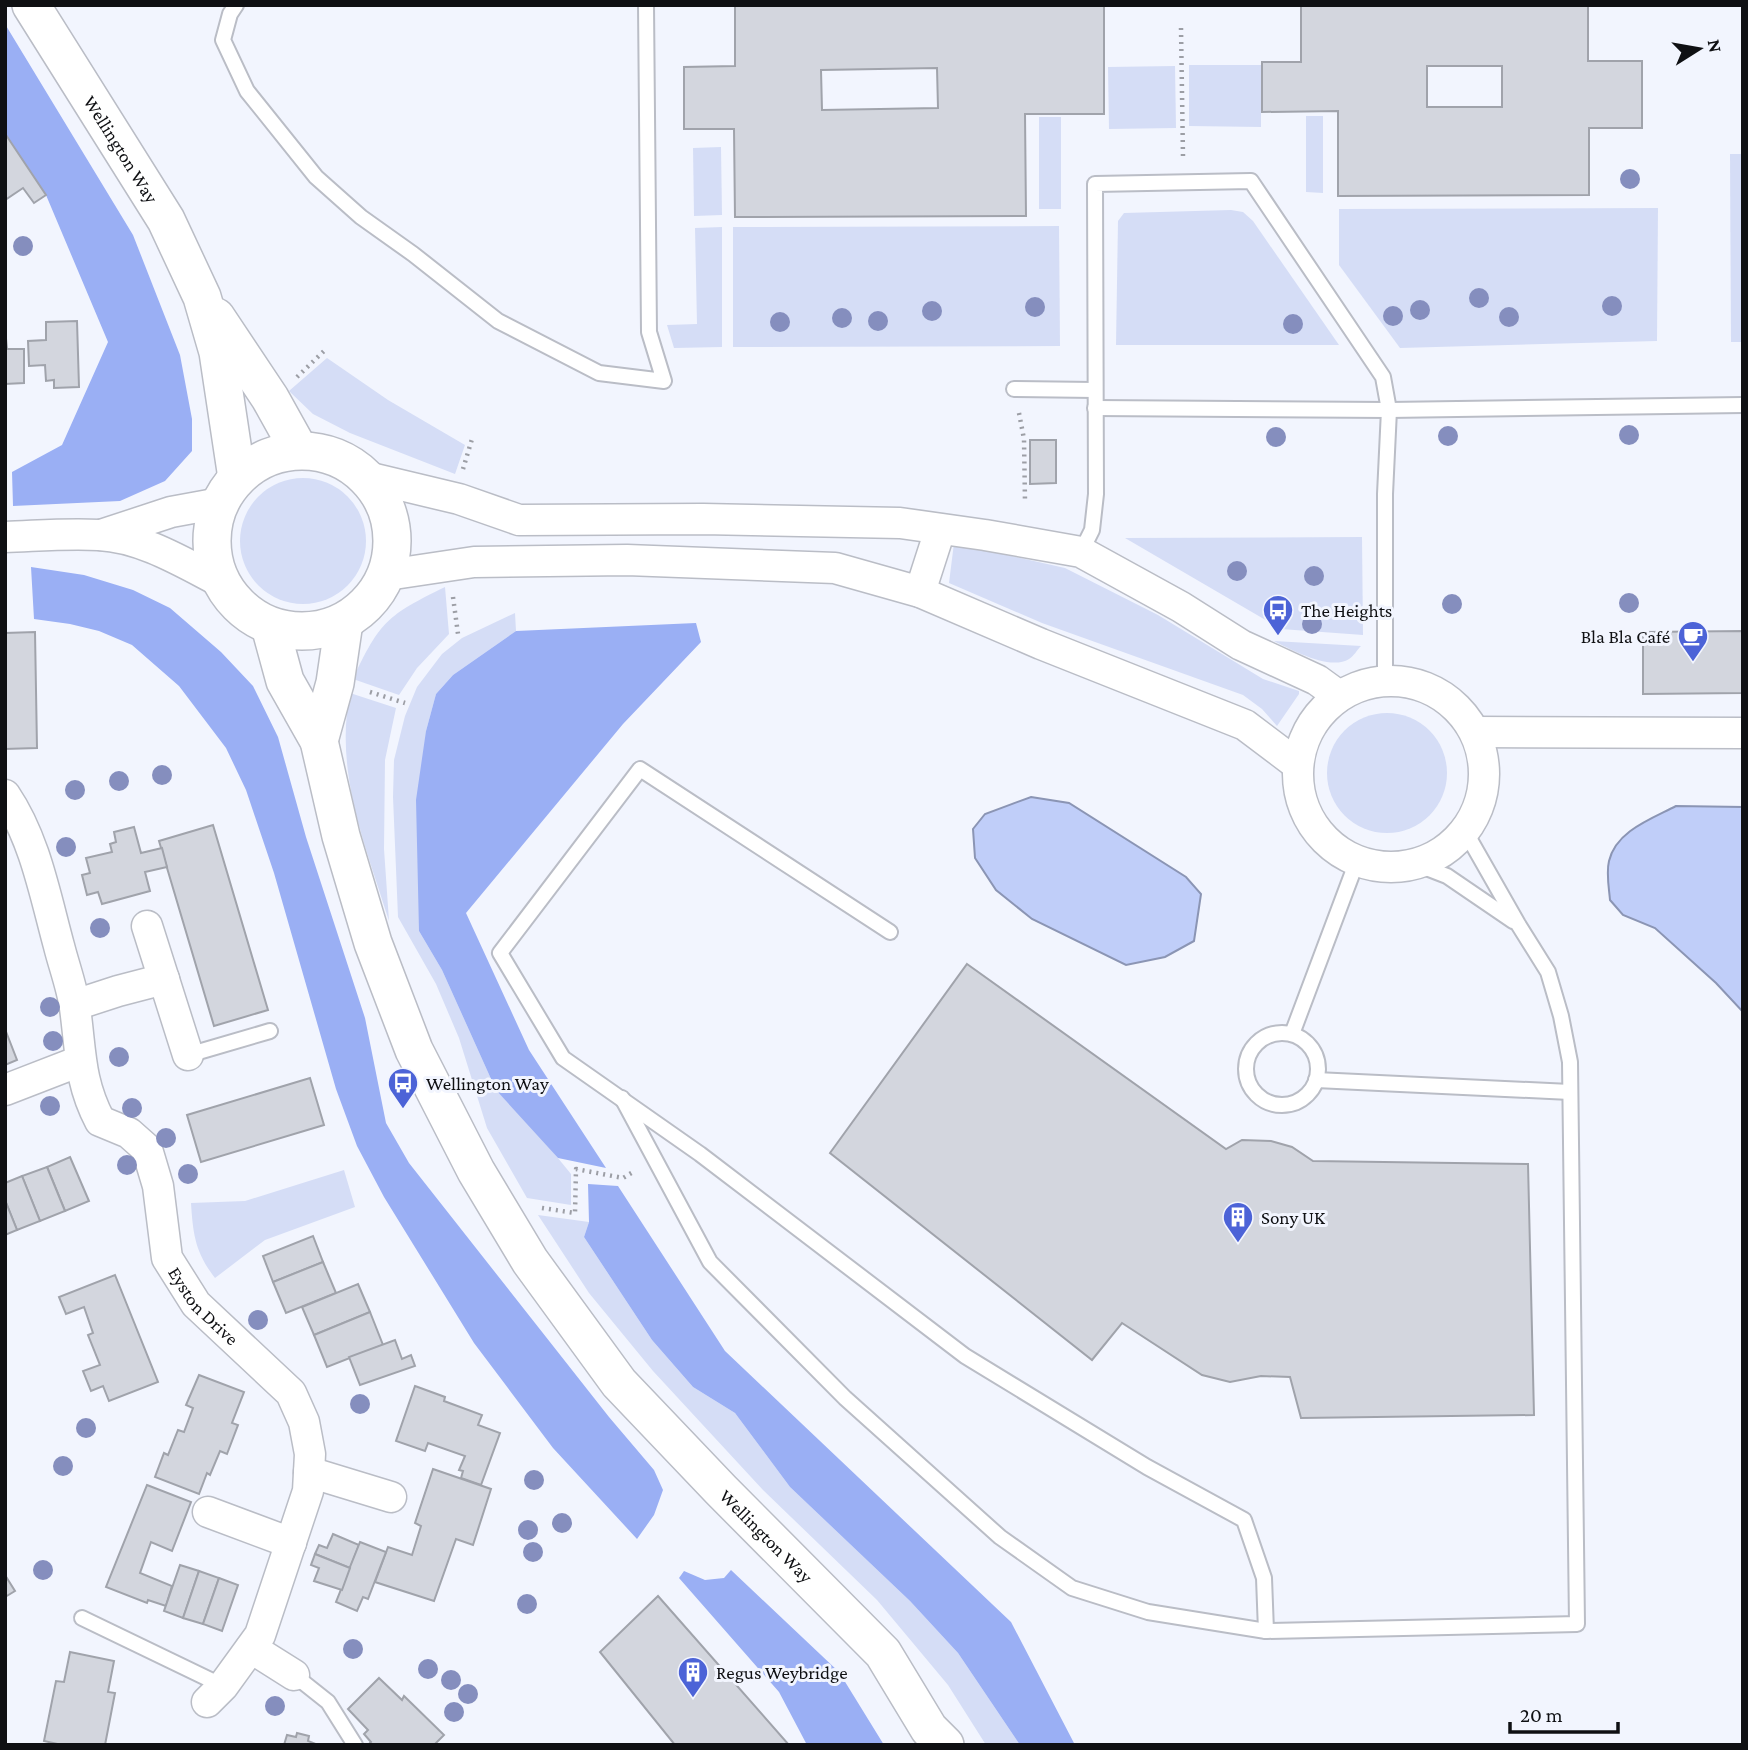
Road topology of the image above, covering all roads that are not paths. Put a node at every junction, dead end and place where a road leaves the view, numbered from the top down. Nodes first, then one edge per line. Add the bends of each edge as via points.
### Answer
1 (31, 5) edge
2 (236, 5) edge
3 (646, 5) edge
4 (202, 297) junction
5 (1014, 389) dead end
6 (1095, 390) junction
7 (1743, 405) edge
8 (1095, 408) junction
9 (1388, 411) junction
10 (299, 450) junction
11 (368, 477) junction
12 (228, 491) junction
13 (940, 530) junction
14 (101, 535) junction
15 (5, 537) edge
16 (1081, 552) junction
17 (387, 575) junction
18 (221, 582) junction
19 (920, 592) junction
20 (344, 622) junction
21 (270, 626) junction
22 (1385, 680) junction
23 (1339, 696) junction
24 (1475, 733) junction
25 (1743, 733) edge
26 (319, 741) junction
27 (1298, 765) junction
28 (12, 806) edge
29 (1465, 831) junction
30 (1357, 861) junction
31 (1416, 864) junction
32 (1518, 924) junction
33 (147, 926) dead end
34 (890, 932) dead end
35 (164, 979) junction
36 (75, 1005) junction
37 (270, 1031) dead end
38 (1292, 1034) junction
39 (188, 1055) joint
40 (80, 1061) junction
41 (1316, 1080) junction
42 (5, 1090) edge
43 (1570, 1093) junction
44 (622, 1098) junction
45 (309, 1472) junction
46 (391, 1497) dead end
47 (208, 1512) dead end
48 (290, 1543) junction
49 (82, 1618) dead end
50 (1266, 1630) junction
51 (251, 1648) junction
52 (294, 1675) joint
53 (215, 1694) joint
54 (934, 1740) edge
55 (355, 1745) edge

1 - 4 street, Wellington Way via 166,220
2 - 3 lane via 223,40 247,91 316,177 361,217 498,321 599,373 664,381 649,332
4 - 10 street, Wellington Way via 244,356
4 - 12 street, Wellington Way via 218,352
5 - 6 lane
6 - 8 lane
6 - 9 lane via 1095,184 1251,181 1382,377
7 - 9 lane
8 - 9 lane
8 - 16 lane via 1096,494 1092,530
9 - 22 lane
10 - 11 street, Wellington Way via 324,452 347,461
10 - 12 street, Wellington Way via 254,463
11 - 13 street via 459,499 519,520 901,523
11 - 17 street, Wellington Way via 387,506 394,540
12 - 14 street
12 - 18 street, Wellington Way via 214,522 212,542
13 - 16 street
13 - 19 street
14 - 15 street
14 - 18 street via 136,543
16 - 23 street
17 - 19 street via 474,562 654,561 835,568
17 - 20 street, Wellington Way via 370,602
18 - 21 street, Wellington Way via 250,615
19 - 27 street via 1245,725
20 - 21 street, Wellington Way via 320,630
20 - 26 street, Wellington Way via 335,683
21 - 26 street, Wellington Way via 285,681
22 - 23 street
22 - 24 street via 1408,681 1438,694 1463,714
23 - 27 street via 1318,715 1305,738
24 - 25 street
24 - 29 street via 1483,757 1484,783 1478,809
26 - 54 street, Wellington Way via 373,943 414,1050 476,1171 530,1261 619,1383 883,1653
27 - 30 street via 1300,795 1311,823 1331,845
28 - 36 street, Eyston Drive via 48,905
29 - 31 street via 1443,852
29 - 32 lane
30 - 31 street via 1386,867
30 - 38 lane
31 - 32 lane via 1447,876
32 - 43 lane via 1548,972 1570,1062
33 - 35 street
34 - 44 lane via 640,769 500,953 563,1058
35 - 36 street
35 - 39 street
36 - 40 street, Eyston Drive
37 - 39 lane
38 - 41 lane via 1311,1047 1318,1069
38 - 41 lane via 1269,1035 1251,1050 1246,1074 1250,1085 1267,1101 1291,1104 1310,1091
40 - 42 street
40 - 45 street, Eyston Drive via 88,1098 100,1121 129,1133 148,1149 167,1258 196,1304 291,1393 304,1422
41 - 43 lane
43 - 50 lane via 1577,1624
44 - 50 lane via 965,1356 1244,1520 1264,1578
44 - 50 lane via 710,1262 845,1398 1000,1537 1072,1588 1148,1612
45 - 46 street
45 - 48 street, Eyston Drive via 308,1491
47 - 48 street
48 - 51 street, Eyston Drive via 260,1635
49 - 53 lane
51 - 52 street
51 - 53 street, Eyston Drive
52 - 55 lane via 328,1702

